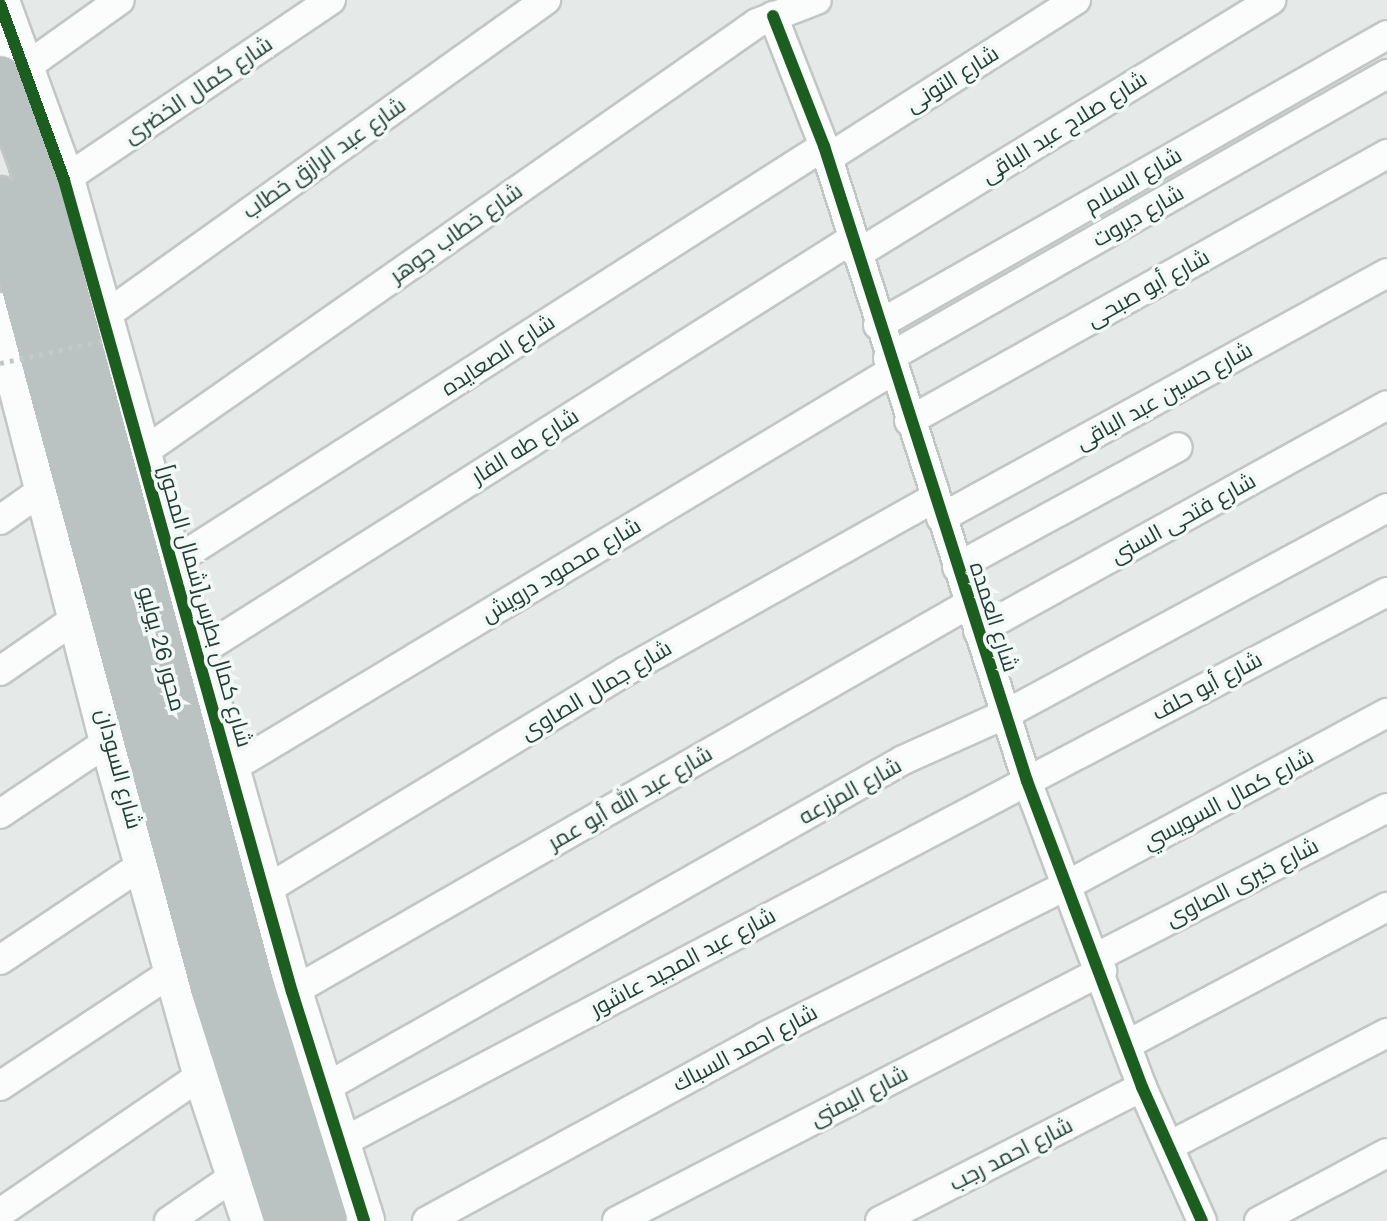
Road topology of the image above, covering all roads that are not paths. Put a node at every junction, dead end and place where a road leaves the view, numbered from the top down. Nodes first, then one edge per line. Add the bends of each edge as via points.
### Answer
1 (120, 0) edge
2 (331, 0) edge
3 (546, 0) edge
4 (817, 0) edge
5 (1076, 0) edge
6 (1271, 0) edge
7 (0, 4) edge
8 (773, 16) junction
9 (1387, 35) edge
10 (13, 72) edge
11 (1387, 74) edge
12 (826, 152) junction
13 (1387, 154) edge
14 (64, 180) junction
15 (0, 199) edge
16 (855, 247) junction
17 (1387, 273) edge
18 (0, 313) edge
19 (878, 325) junction
20 (110, 327) junction
21 (890, 364) junction
22 (1387, 405) edge
23 (13, 409) edge
24 (909, 421) junction
25 (1178, 447) dead end
26 (142, 453) junction
27 (44, 489) junction
28 (938, 508) junction
29 (1387, 508) edge
30 (0, 520) edge
31 (172, 563) junction
32 (957, 567) junction
33 (1387, 592) edge
34 (78, 617) junction
35 (974, 618) junction
36 (198, 653) junction
37 (0, 671) edge
38 (1387, 713) edge
39 (1006, 714) junction
40 (110, 740) junction
41 (230, 769) junction
42 (1027, 781) junction
43 (1387, 808) edge
44 (0, 814) edge
45 (145, 863) junction
46 (1069, 884) junction
47 (264, 891) junction
48 (1387, 907) edge
49 (0, 960) edge
50 (1100, 964) junction
51 (174, 971) junction
52 (292, 992) junction
53 (1387, 1033) edge
54 (1128, 1044) junction
55 (203, 1074) junction
56 (0, 1086) edge
57 (1142, 1087) junction
58 (321, 1090) junction
59 (339, 1144) junction
60 (1169, 1146) junction
61 (1387, 1153) edge
62 (236, 1175) junction
63 (0, 1213) edge
64 (169, 1221) edge
65 (252, 1221) edge
66 (287, 1221) edge
67 (325, 1221) edge
68 (364, 1221) edge
69 (427, 1221) edge
70 (617, 1221) edge
71 (880, 1221) edge
72 (1202, 1221) edge
73 (1259, 1221) edge

1 - 10 street
2 - 14 street, شارع كمال الخضرى
3 - 20 street, شارع عبد الرازق خطاب
4 - 8 street, شارع خطاب جوهر
5 - 12 street, شارع التونى
6 - 16 street, شارع صلاح عبد الباقى
7 - 10 street, شارع كمال بطرس[شمال المحور]
8 - 12 street, شارع العمده
8 - 26 street, شارع خطاب جوهر
9 - 19 street, شارع السلام
10 - 14 street, شارع كمال بطرس[شمال المحور]
10 - 67 highway, محور 26 يوليو via 31,162 252,986
11 - 21 street, شارع ديروت
12 - 16 street, شارع العمده
12 - 31 street, شارع الصعايده
13 - 24 street, شارع أبو صبحى
14 - 20 street, شارع كمال بطرس[شمال المحور]
15 - 66 highway, محور 26 يوليو via 213,988
16 - 19 street, شارع العمده
16 - 36 street, شارع طه الفار
17 - 28 street, شارع حسين عبد الباقى
18 - 23 street, شارع السودان
19 - 21 street, شارع العمده
20 - 26 street, شارع كمال بطرس[شمال المحور]
21 - 24 street, شارع العمده
21 - 41 street, شارع محمود درويش
22 - 35 street, شارع فتحى السنى
23 - 27 street, شارع السودان
24 - 28 street, شارع العمده
25 - 32 street
26 - 31 street, شارع كمال بطرس[شمال المحور]
27 - 30 street
27 - 34 street, شارع السودان
28 - 32 street, شارع العمده
28 - 47 street, شارع جمال الصاوى via 626,671
29 - 39 street, شارع المزرعه
31 - 36 street, شارع كمال بطرس[شمال المحور]
32 - 35 street, شارع العمده
33 - 42 street, شارع أبو حلف
34 - 37 street
34 - 40 street, شارع السودان
35 - 39 street, شارع العمده
35 - 52 street, شارع عبد الله أبو عمر
36 - 41 street, شارع كمال بطرس[شمال المحور]
38 - 46 street, شارع كمال السويسي
39 - 42 street, شارع العمده
39 - 58 street, شارع المزرعه via 903,760
40 - 44 street
40 - 45 street, شارع السودان
41 - 47 street, شارع كمال بطرس[شمال المحور]
42 - 46 street, شارع العمده
42 - 59 street, شارع عبد المجيد عاشور
43 - 50 street, شارع خيرى الصاوى
45 - 49 street
45 - 51 street, شارع السودان
46 - 50 street, شارع العمده
46 - 69 street, شارع احمد السباك via 764,1037
47 - 52 street, شارع كمال بطرس[شمال المحور]
48 - 54 street
50 - 54 street, شارع العمده
50 - 70 street, شارع اليمنى
51 - 55 street, شارع السودان
51 - 56 street
52 - 58 street, شارع كمال بطرس[شمال المحور]
53 - 60 street
54 - 57 street, شارع العمده
55 - 62 street, شارع السودان
55 - 63 street
57 - 60 street, شارع العمده
57 - 71 street, شارع احمد رجب
58 - 59 street, شارع كمال بطرس[شمال المحور]
59 - 68 street, شارع كمال بطرس[شمال المحور]
60 - 72 street, شارع العمده
61 - 73 street
62 - 64 street
62 - 65 street, شارع السودان

